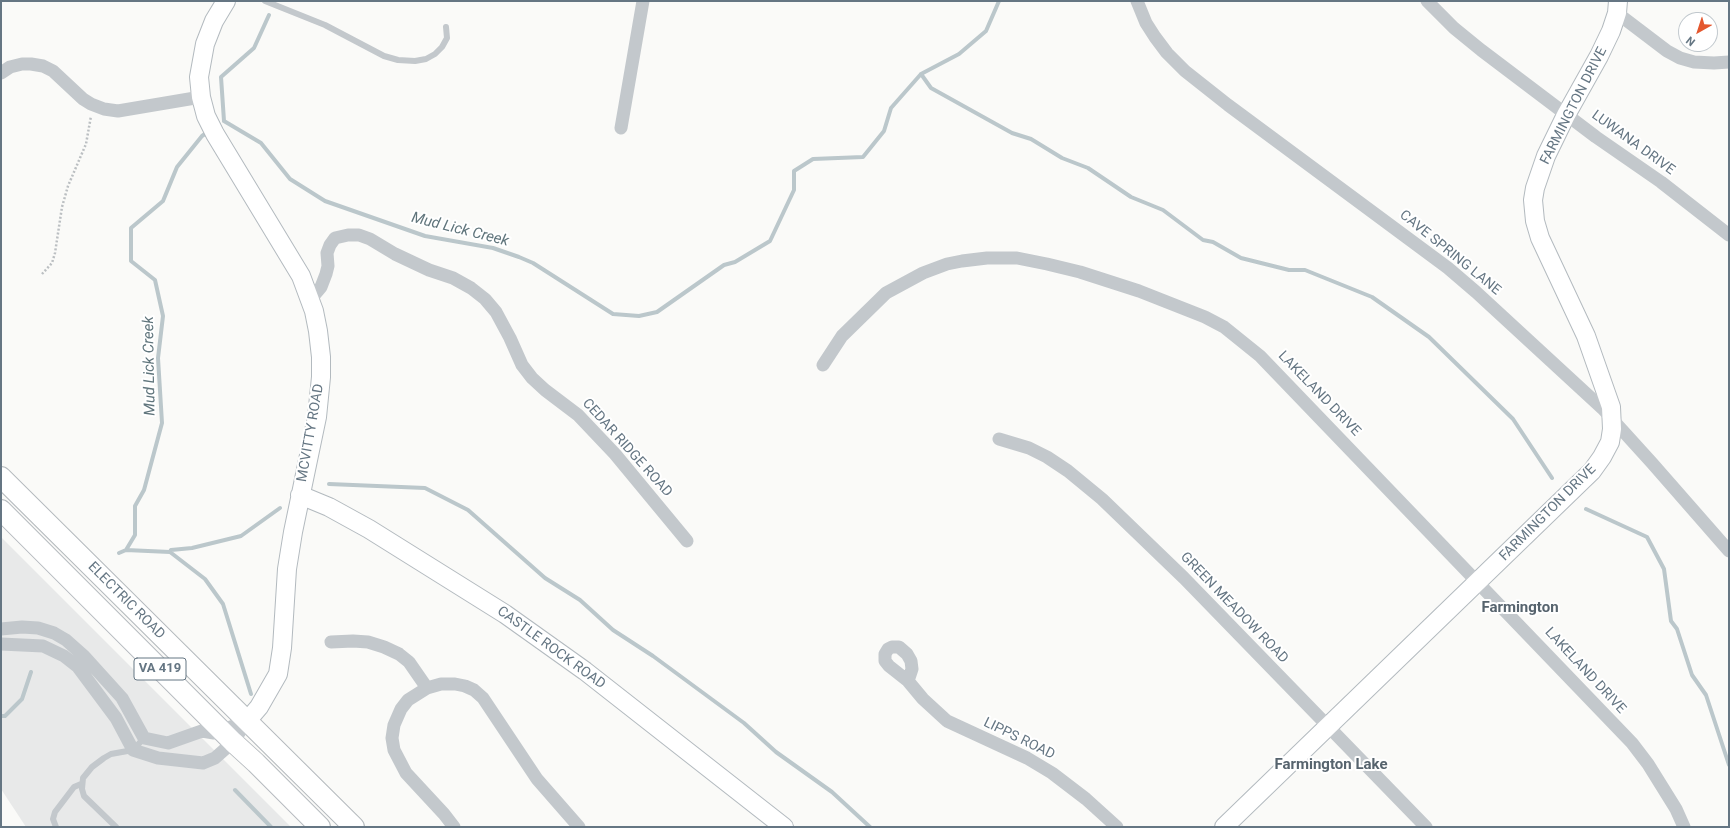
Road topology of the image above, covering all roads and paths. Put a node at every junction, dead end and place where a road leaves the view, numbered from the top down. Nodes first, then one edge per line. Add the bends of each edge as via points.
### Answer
1 (226, 1) edge
2 (265, 1) edge
3 (643, 1) edge
4 (1137, 1) edge
5 (1427, 1) edge
6 (1618, 7) edge
7 (446, 27) dead end
8 (1729, 62) edge
9 (1, 72) edge
10 (201, 97) junction
11 (91, 104) junction
12 (1566, 115) junction
13 (621, 128) dead end
14 (1729, 235) edge
15 (42, 274) dead end
16 (310, 300) junction
17 (823, 365) dead end
18 (1612, 420) junction
19 (999, 439) dead end
20 (1, 477) edge
21 (300, 495) junction
22 (1, 510) edge
23 (688, 541) dead end
24 (1729, 551) edge
25 (1478, 583) junction
26 (1, 629) edge
27 (331, 642) dead end
28 (1, 644) edge
29 (908, 681) dead end
30 (426, 688) junction
31 (247, 721) junction
32 (1328, 727) junction
33 (227, 736) junction
34 (144, 738) junction
35 (133, 750) junction
36 (81, 784) junction
37 (56, 827) edge
38 (116, 827) edge
39 (320, 827) edge
40 (354, 827) edge
41 (454, 827) edge
42 (579, 827) edge
43 (784, 827) edge
44 (1117, 827) edge
45 (1224, 827) edge
46 (1426, 827) edge
47 (1684, 827) edge

1 - 10 street, MCVITTY ROAD via 204,44 199,77
2 - 7 lane via 325,25 384,56 398,60 416,61 435,54 447,38
3 - 13 street
4 - 18 street, CAVE SPRING LANE via 1154,37 1185,71 1448,268
5 - 12 street, LUWANA DRIVE via 1480,50
6 - 8 street via 1667,51 1680,58 1694,62
6 - 12 street, FARMINGTON DRIVE via 1600,56
9 - 11 street via 22,64 43,66 53,71
10 - 11 street via 118,111
10 - 16 street, MCVITTY ROAD via 212,128 288,253 301,276
11 - 15 path via 91,124 62,207 55,253 52,263
12 - 14 street, LUWANA DRIVE via 1661,182
12 - 18 street, FARMINGTON DRIVE via 1546,156 1535,188 1535,221 1540,238 1586,336 1611,407
16 - 21 street, MCVITTY ROAD via 318,331 321,377 317,417
16 - 23 street, CEDAR RIDGE ROAD via 321,287 326,274 330,245 335,238 348,235 370,239 415,264 453,278 471,288 496,312 522,365 532,378 578,415
17 - 25 street, LAKELAND DRIVE via 842,336 886,293 923,273 947,264 987,258 1018,258 1080,272 1139,291 1205,316 1224,327 1260,356
18 - 24 street, CAVE SPRING LANE via 1658,468
18 - 25 street, FARMINGTON DRIVE via 1610,442 1592,471
19 - 32 street, GREEN MEADOW ROAD via 1047,457 1102,499 1184,578
20 - 31 main road, ELECTRIC ROAD / VA 419
21 - 31 street, MCVITTY ROAD via 287,569 278,674 259,707
21 - 43 street, CASTLE ROCK ROAD via 370,529 505,614 585,671
22 - 33 main road, ELECTRIC ROAD / VA 419
25 - 32 street, FARMINGTON DRIVE
25 - 47 street, LAKELAND DRIVE via 1632,743 1676,809
26 - 34 street via 38,628 66,640 93,665 122,698
27 - 30 street via 368,642 394,651 409,662
28 - 35 street via 43,646 64,656 78,667 116,718
29 - 44 street, LIPPS ROAD via 946,721 1027,758 1052,773
30 - 41 street via 408,700 401,709 394,725 394,750 406,773
30 - 42 street via 455,684 474,690 483,698 534,774
31 - 33 street
31 - 40 main road, ELECTRIC ROAD / VA 419
32 - 45 street, FARMINGTON DRIVE
32 - 46 street, GREEN MEADOW ROAD
33 - 34 street via 202,731 168,743
33 - 35 street via 216,758 203,763 158,758
33 - 39 main road, ELECTRIC ROAD / VA 419
34 - 35 lane
35 - 36 lane via 104,758 92,767
36 - 37 lane via 74,787 55,812 53,819
36 - 38 lane via 84,796

